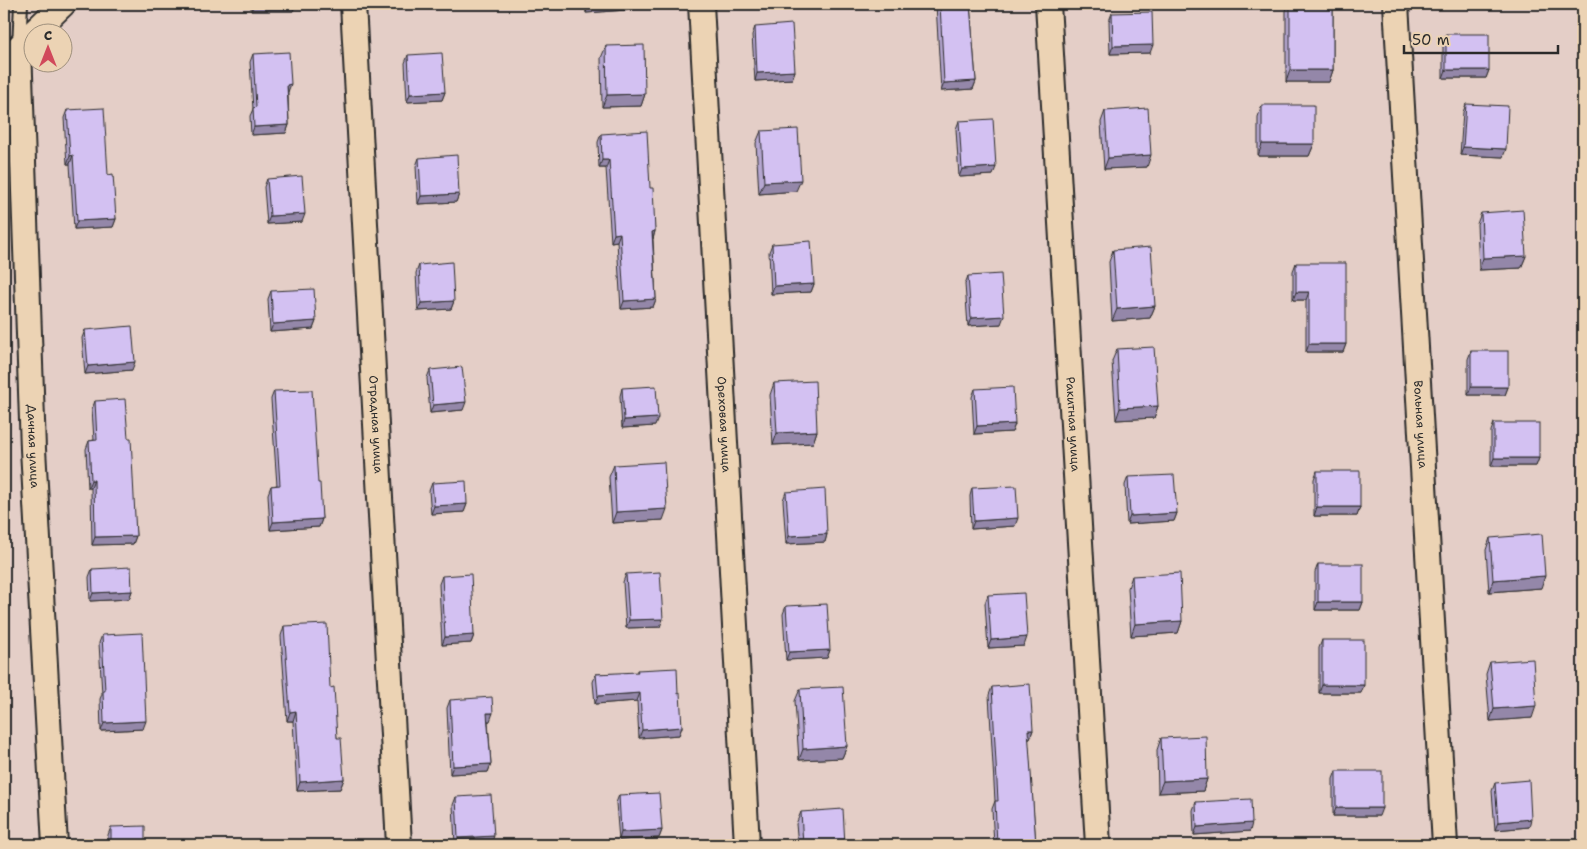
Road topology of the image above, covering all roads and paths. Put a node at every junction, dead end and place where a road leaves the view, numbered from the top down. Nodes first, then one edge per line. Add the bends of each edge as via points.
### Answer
1 (20, 4) edge
2 (63, 4) edge
3 (353, 4) edge
4 (700, 4) edge
5 (1048, 4) edge
6 (1396, 4) edge
7 (24, 22) edge
8 (44, 22) edge
9 (22, 45) edge
10 (4, 66) edge
11 (28, 72) edge
12 (55, 845) edge
13 (399, 845) edge
14 (747, 845) edge
15 (1098, 845) edge
16 (1445, 845) edge

1 - 7 lane
2 - 8 street
3 - 13 street, Отрадная улица
4 - 14 street, Ореховая улица
5 - 15 street, Ракитная улица
6 - 16 street, Вольная улица
9 - 10 lane
11 - 12 street, Дачная улица via 33,449

